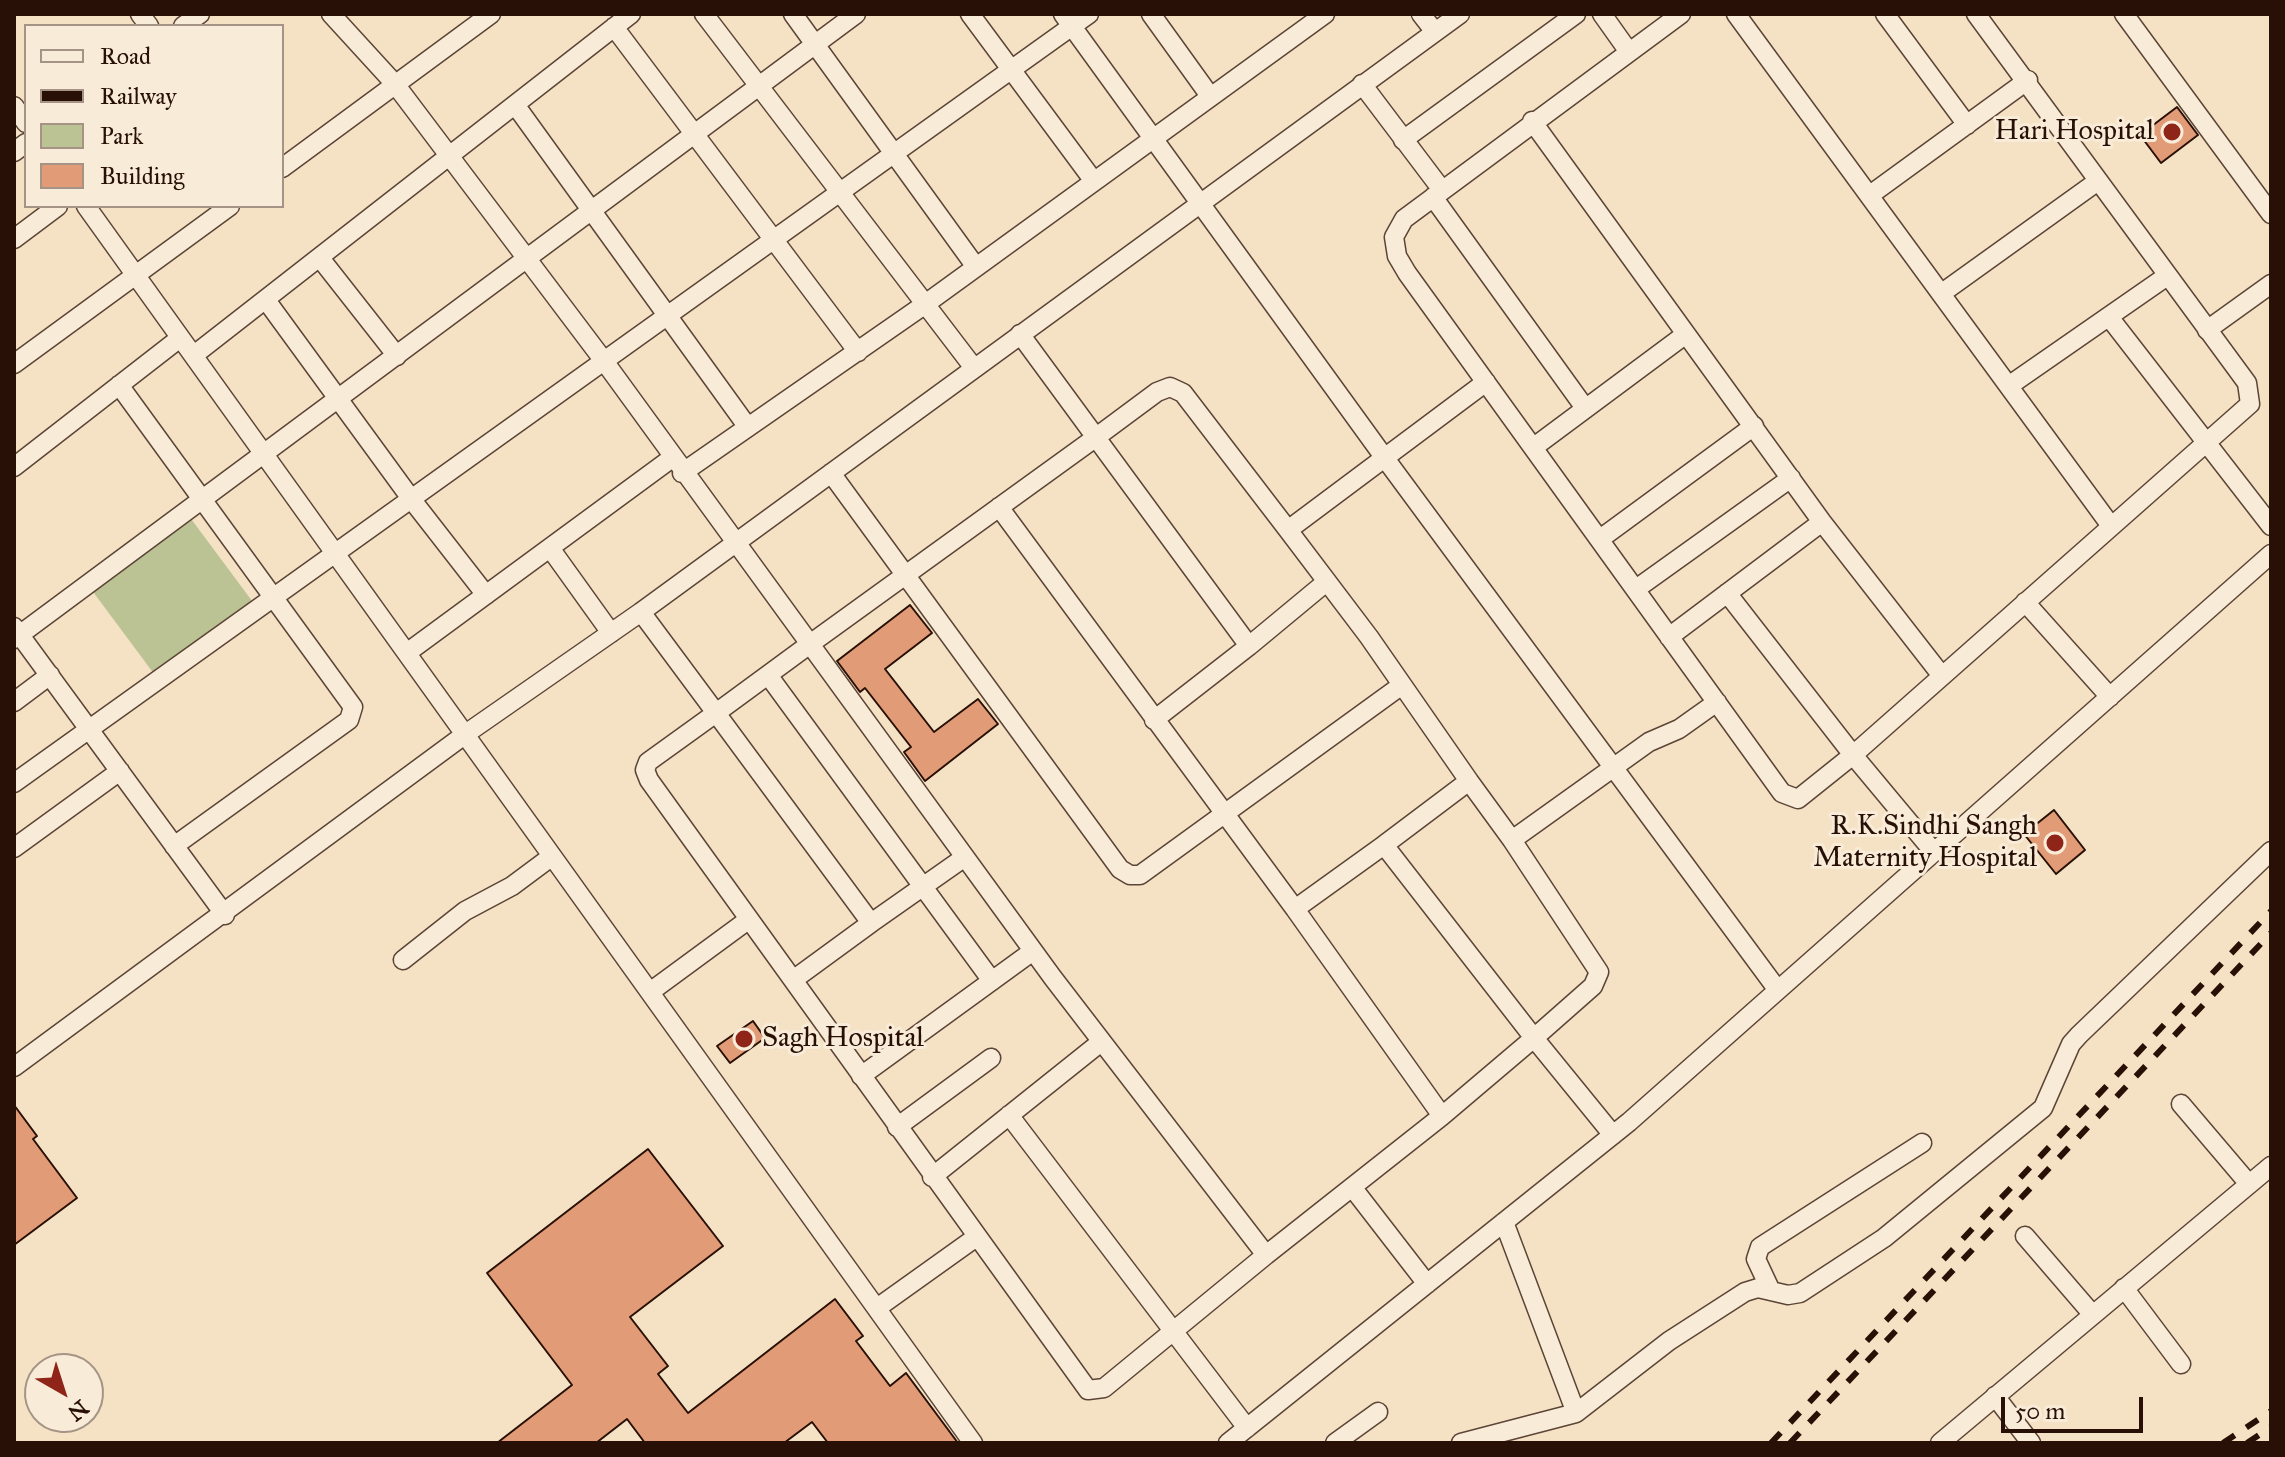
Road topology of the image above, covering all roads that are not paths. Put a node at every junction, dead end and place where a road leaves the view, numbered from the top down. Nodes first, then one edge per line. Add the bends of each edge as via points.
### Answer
1 (331, 14) edge
2 (491, 14) edge
3 (631, 14) edge
4 (704, 14) edge
5 (793, 14) edge
6 (856, 14) edge
7 (970, 14) edge
8 (1089, 14) edge
9 (1151, 14) edge
10 (1421, 14) edge
11 (1460, 14) edge
12 (1576, 14) edge
13 (1602, 14) edge
14 (1681, 14) edge
15 (1736, 14) edge
16 (1885, 14) edge
17 (2124, 14) edge
18 (1318, 16) edge
19 (1985, 17) edge
20 (1067, 20) edge
21 (614, 27) junction
22 (1435, 32) junction
23 (816, 44) junction
24 (1629, 52) junction
25 (1011, 70) junction
26 (2028, 80) junction
27 (395, 84) junction
28 (1362, 84) junction
29 (758, 86) junction
30 (1210, 96) junction
31 (516, 106) junction
32 (1532, 121) junction
33 (1967, 125) junction
34 (695, 133) junction
35 (1153, 136) junction
36 (1403, 140) junction
37 (895, 155) junction
38 (451, 158) junction
39 (284, 167) edge
40 (1093, 180) junction
41 (2098, 181) junction
42 (1438, 193) junction
43 (839, 195) junction
44 (1870, 195) junction
45 (1199, 202) junction
46 (55, 208) edge
47 (87, 208) edge
48 (227, 208) edge
49 (591, 210) junction
50 (2271, 214) edge
51 (14, 239) edge
52 (774, 241) junction
53 (320, 258) junction
54 (527, 259) junction
55 (976, 267) junction
56 (136, 275) junction
57 (2167, 276) junction
58 (2271, 284) edge
59 (1942, 293) junction
60 (266, 300) junction
61 (924, 305) junction
62 (667, 316) junction
63 (2109, 317) junction
64 (2207, 330) junction
65 (1020, 334) junction
66 (1686, 334) junction
67 (180, 338) junction
68 (858, 352) junction
69 (194, 355) junction
70 (397, 356) junction
71 (604, 361) junction
72 (14, 364) edge
73 (974, 368) junction
74 (1486, 382) junction
75 (119, 385) junction
76 (2010, 385) junction
77 (338, 400) junction
78 (1585, 408) junction
79 (747, 426) junction
80 (1754, 426) junction
81 (1095, 438) junction
82 (2205, 445) junction
83 (1534, 447) junction
84 (265, 454) junction
85 (1384, 457) junction
86 (677, 465) junction
87 (14, 467) edge
88 (831, 473) junction
89 (1791, 478) junction
90 (412, 500) junction
91 (201, 501) junction
92 (999, 507) junction
93 (1822, 522) junction
94 (2111, 526) junction
95 (2271, 526) edge
96 (1288, 530) junction
97 (1600, 539) junction
98 (736, 543) junction
99 (550, 548) junction
100 (337, 554) junction
101 (2269, 560) edge
102 (905, 575) junction
103 (1325, 583) junction
104 (1636, 589) junction
105 (1727, 593) junction
106 (486, 595) junction
107 (274, 599) junction
108 (2025, 602) junction
109 (641, 612) junction
110 (16, 633) edge
111 (611, 633) junction
112 (1669, 637) junction
113 (810, 644) junction
114 (1249, 646) junction
115 (408, 652) junction
116 (50, 675) junction
117 (768, 675) junction
118 (1942, 676) junction
119 (1402, 685) junction
120 (2110, 697) junction
121 (14, 702) edge
122 (1717, 702) junction
123 (716, 713) junction
124 (1154, 720) junction
125 (88, 729) junction
126 (467, 733) junction
127 (1853, 755) junction
128 (1611, 768) junction
129 (120, 771) junction
130 (1469, 781) junction
131 (14, 783) edge
132 (1224, 815) junction
133 (1512, 840) junction
134 (1384, 845) junction
135 (174, 846) junction
136 (14, 848) edge
137 (1933, 851) junction
138 (2271, 851) edge
139 (551, 857) junction
140 (965, 857) junction
141 (923, 886) junction
142 (1295, 909) junction
143 (225, 915) junction
144 (748, 920) junction
145 (871, 923) junction
146 (1033, 951) junction
147 (403, 960) dead end
148 (793, 980) junction
149 (992, 981) junction
150 (1777, 989) junction
151 (650, 992) junction
152 (1534, 1038) junction
153 (1101, 1042) junction
154 (991, 1058) dead end
155 (14, 1067) edge
156 (861, 1076) junction
157 (2181, 1104) dead end
158 (1009, 1115) junction
159 (1442, 1116) junction
160 (897, 1127) junction
161 (1613, 1135) junction
162 (1922, 1143) dead end
163 (2271, 1166) edge
164 (932, 1177) junction
165 (2249, 1184) junction
166 (1352, 1187) junction
167 (1504, 1222) junction
168 (2025, 1236) dead end
169 (975, 1238) junction
170 (1266, 1255) junction
171 (1427, 1284) junction
172 (2124, 1288) junction
173 (1771, 1291) junction
174 (877, 1308) junction
175 (2093, 1315) junction
176 (1172, 1332) junction
177 (2181, 1364) dead end
178 (1995, 1396) junction
179 (1378, 1412) dead end
180 (1576, 1413) junction
181 (1247, 1428) junction
182 (973, 1443) edge
183 (1228, 1443) edge
184 (1335, 1443) edge
185 (1461, 1443) edge
186 (1940, 1443) edge
187 (2031, 1443) edge

1 - 27 street
2 - 27 street
3 - 21 street
4 - 29 street
5 - 23 street
6 - 23 street
7 - 25 street
8 - 20 street
9 - 30 street
10 - 22 street
11 - 22 street
12 - 36 street
13 - 24 street
14 - 24 street
15 - 44 street
16 - 33 street
17 - 50 street
18 - 30 street
19 - 26 street
20 - 25 street
20 - 35 street
21 - 31 street
21 - 34 street
22 - 28 street
23 - 29 street
23 - 37 street
24 - 32 street
25 - 37 street
25 - 40 street
26 - 33 street
26 - 41 street
27 - 38 street
27 - 39 street
28 - 36 street
28 - 45 street
29 - 34 street
29 - 43 street
30 - 35 street
31 - 38 street
31 - 49 street
32 - 42 street
32 - 66 street
33 - 44 street
34 - 49 street
34 - 52 street
35 - 40 street
35 - 45 street
36 - 42 street
37 - 43 street
37 - 55 street
38 - 53 street
38 - 54 street
40 - 55 street
41 - 57 street
41 - 59 street
42 - 74 street via 1404,219 1394,237 1397,256
42 - 78 street
43 - 52 street
43 - 61 street
44 - 59 street
45 - 65 street
45 - 85 street
46 - 51 street
47 - 56 street
48 - 56 street
49 - 54 street
49 - 62 street
52 - 62 street
52 - 68 street
53 - 60 street
53 - 70 street
54 - 70 street
54 - 71 street
55 - 61 street
56 - 67 street
56 - 72 street
57 - 63 street
57 - 64 street
58 - 64 street
59 - 76 street
60 - 69 street
60 - 77 street
61 - 68 street
61 - 73 street
62 - 71 street
62 - 79 street
63 - 76 street
63 - 82 street
64 - 82 street via 2251,394 2242,415
65 - 73 street
65 - 81 street
66 - 78 street
66 - 80 street
67 - 69 street
67 - 75 street
68 - 79 street
69 - 84 street
70 - 77 street
71 - 86 street
71 - 90 street
73 - 88 street
74 - 83 street
74 - 85 street
75 - 87 street
75 - 91 street
76 - 94 street
77 - 84 street
77 - 90 street
78 - 83 street
79 - 86 street
80 - 89 street
80 - 97 street
81 - 92 street
81 - 96 street via 1157,392 1170,387 1183,393
81 - 114 street
82 - 94 street
82 - 95 street
83 - 97 street
84 - 91 street
84 - 100 street
85 - 96 street
85 - 128 street
86 - 98 street
86 - 99 street
88 - 98 street
88 - 102 street
89 - 93 street
89 - 104 street
90 - 100 street
90 - 106 street
91 - 107 street
91 - 110 street
92 - 102 street
92 - 124 street
93 - 105 street
93 - 118 street
94 - 108 street
96 - 103 street
97 - 104 street
98 - 109 street
98 - 113 street
99 - 106 street
99 - 111 street
100 - 107 street
100 - 115 street
101 - 120 street
102 - 113 street
102 - 132 street via 1120,869 1140,875
103 - 114 street
103 - 119 street
104 - 112 street
105 - 112 street
105 - 127 street
106 - 115 street
107 - 125 street
107 - 135 street via 350,698 352,713
108 - 118 street
108 - 120 street
109 - 111 street
109 - 123 street
110 - 116 street
111 - 126 street
112 - 122 street
113 - 117 street
113 - 140 street
114 - 124 street
115 - 126 street
116 - 121 street
116 - 125 street
117 - 123 street
117 - 141 street
118 - 127 street
119 - 130 street
119 - 132 street
120 - 137 street
122 - 127 street via 1790,798 1806,795
122 - 128 street
123 - 144 street via 648,762 645,770
123 - 145 street
124 - 132 street
125 - 129 street
125 - 131 street
126 - 139 street
126 - 143 street
127 - 137 street
128 - 133 street
128 - 150 street
129 - 135 street
129 - 136 street
130 - 133 street
130 - 134 street
132 - 142 street
133 - 152 street via 1599,972 1593,986
134 - 142 street
134 - 152 street
135 - 143 street
137 - 150 street
138 - 173 street via 2079,1035 2043,1108 1884,1238 1800,1293
139 - 147 street via 465,911
139 - 151 street
140 - 141 street
140 - 146 street
141 - 145 street
141 - 149 street
142 - 159 street
143 - 155 street
144 - 148 street
144 - 151 street
145 - 148 street
146 - 149 street
146 - 153 street
148 - 156 street
149 - 156 street
150 - 161 street
151 - 174 street
152 - 159 street
152 - 161 street
153 - 158 street
153 - 170 street
154 - 160 street
156 - 160 street
157 - 165 street
158 - 164 street
158 - 176 street
159 - 166 street
160 - 164 street
161 - 167 street
162 - 173 street via 1760,1247 1756,1259
163 - 165 street
164 - 169 street
165 - 172 street
166 - 170 street
166 - 171 street
167 - 171 street
167 - 180 street
168 - 175 street
169 - 174 street
169 - 176 street via 1088,1390 1104,1388
170 - 176 street
171 - 181 street
172 - 175 street
172 - 177 street
173 - 180 street via 1745,1292 1721,1306
174 - 182 street
175 - 178 street
176 - 181 street
178 - 186 street
178 - 187 street
179 - 184 street
180 - 185 street
181 - 183 street

